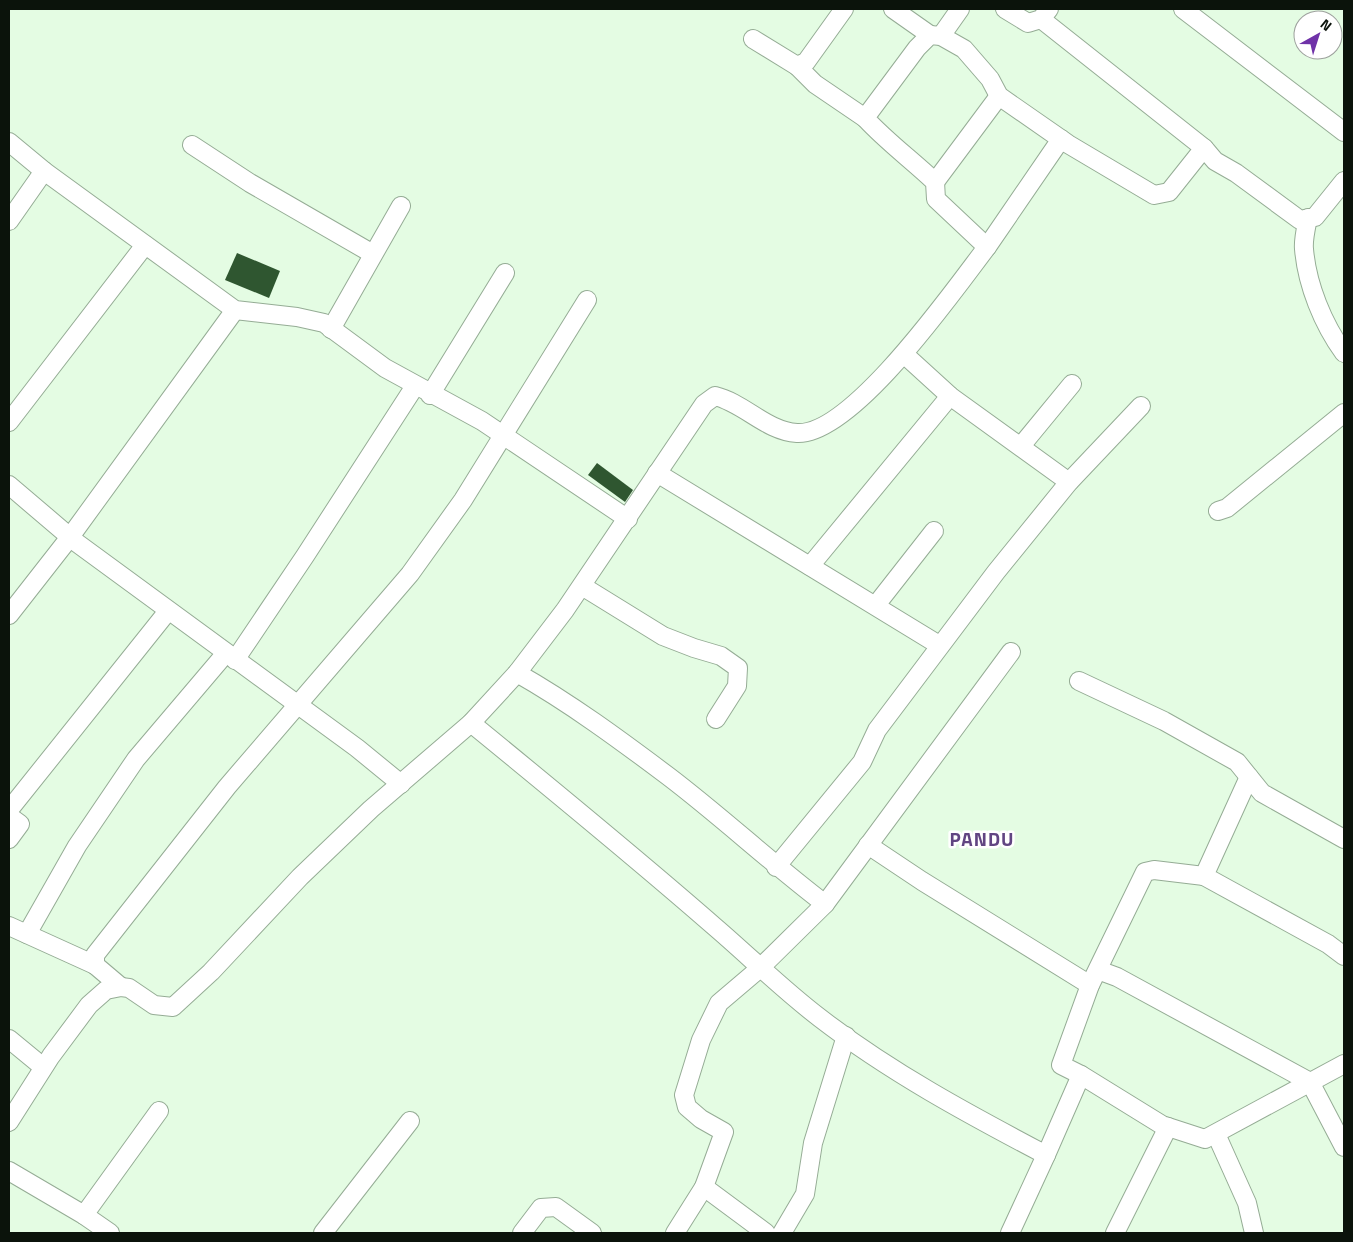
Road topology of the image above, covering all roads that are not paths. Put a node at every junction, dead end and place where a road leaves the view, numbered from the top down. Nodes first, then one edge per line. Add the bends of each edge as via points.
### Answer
1 (844, 9) edge
2 (892, 9) edge
3 (960, 9) edge
4 (1005, 9) edge
5 (1183, 9) edge
6 (1045, 14) edge
7 (936, 35) junction
8 (753, 39) dead end
9 (797, 66) junction
10 (999, 96) junction
11 (865, 118) junction
12 (1344, 132) edge
13 (1061, 139) junction
14 (9, 142) edge
15 (192, 145) dead end
16 (1204, 148) junction
17 (44, 170) junction
18 (1344, 181) edge
19 (935, 182) junction
20 (401, 206) dead end
21 (1308, 218) junction
22 (9, 221) edge
23 (145, 245) junction
24 (987, 247) junction
25 (373, 254) junction
26 (505, 274) dead end
27 (587, 300) dead end
28 (235, 310) junction
29 (331, 329) junction
30 (1342, 346) edge
31 (905, 355) junction
32 (1072, 384) dead end
33 (423, 390) junction
34 (950, 396) junction
35 (1141, 406) dead end
36 (1344, 413) edge
37 (9, 422) edge
38 (503, 436) junction
39 (1021, 446) junction
40 (657, 473) junction
41 (1069, 482) junction
42 (9, 485) edge
43 (1218, 511) dead end
44 (628, 518) junction
45 (934, 531) dead end
46 (70, 537) junction
47 (810, 566) junction
48 (582, 586) junction
49 (876, 605) junction
50 (168, 611) junction
51 (9, 615) edge
52 (939, 645) junction
53 (1011, 652) dead end
54 (230, 656) junction
55 (517, 673) junction
56 (1078, 681) dead end
57 (297, 704) junction
58 (716, 719) dead end
59 (471, 723) junction
60 (1250, 777) junction
61 (401, 784) junction
62 (9, 810) edge
63 (9, 816) edge
64 (9, 839) edge
65 (1344, 839) edge
66 (868, 845) junction
67 (776, 867) junction
68 (1204, 876) junction
69 (826, 904) junction
70 (9, 926) edge
71 (27, 934) junction
72 (1344, 956) edge
73 (95, 964) junction
74 (759, 969) junction
75 (1094, 977) junction
76 (120, 987) junction
77 (846, 1036) junction
78 (9, 1039) edge
79 (1344, 1064) edge
80 (43, 1067) junction
81 (1081, 1075) junction
82 (1310, 1082) junction
83 (159, 1111) dead end
84 (410, 1121) dead end
85 (9, 1122) edge
86 (1168, 1127) junction
87 (1216, 1134) junction
88 (1344, 1147) edge
89 (1046, 1156) junction
90 (9, 1171) edge
91 (704, 1187) junction
92 (84, 1214) junction
93 (110, 1233) edge
94 (323, 1233) edge
95 (522, 1233) edge
96 (592, 1233) edge
97 (675, 1233) edge
98 (766, 1233) edge
99 (782, 1233) edge
100 (1010, 1233) edge
101 (1115, 1233) edge
102 (1254, 1233) edge

1 - 9 street via 806,62
2 - 7 street
3 - 7 street
4 - 6 street via 1028,23
5 - 12 street
6 - 16 street
7 - 10 street via 964,49 990,79
7 - 11 street via 917,48
8 - 9 street
9 - 11 street via 815,84
10 - 13 street
10 - 19 street
11 - 19 street via 882,137
13 - 16 street via 1154,195 1169,192
13 - 24 street
14 - 17 street
15 - 25 street via 250,183
16 - 21 street via 1215,161 1300,220
17 - 22 street
17 - 23 street
18 - 21 street via 1315,218
19 - 24 street via 936,199
20 - 25 street
21 - 30 street via 1303,248 1312,287 1332,335
23 - 28 street
23 - 37 street
24 - 31 street
25 - 29 street
26 - 33 street
27 - 38 street
28 - 29 street via 324,322
28 - 46 street
29 - 33 street via 385,368
31 - 34 street
31 - 40 street via 852,405 814,431 797,433 775,428 730,400 715,396 704,404
32 - 39 street
33 - 38 street via 482,421
33 - 54 street
34 - 39 street
34 - 47 street
35 - 41 street
36 - 43 street via 1227,508
38 - 44 street
38 - 57 street via 463,500 410,574
39 - 41 street
40 - 44 street
40 - 47 street
41 - 52 street
42 - 46 street
44 - 48 street
45 - 49 street
46 - 50 street
46 - 51 street
47 - 49 street
48 - 55 street
48 - 58 street via 663,636 721,656 738,668 738,686
49 - 52 street
50 - 54 street
50 - 62 street
52 - 67 street via 877,730 862,762
53 - 66 street
54 - 57 street
54 - 71 street via 136,759 77,846
55 - 59 street
55 - 67 street via 552,693 670,777
56 - 60 street via 1164,721 1238,762
57 - 61 street
57 - 73 street via 95,955
59 - 61 street
59 - 74 street via 708,921
60 - 65 street via 1262,793
60 - 68 street
61 - 76 street via 300,877 211,972 173,1007 154,1005 129,988
63 - 64 street via 20,824
66 - 69 street
66 - 75 street
67 - 69 street
68 - 72 street
68 - 75 street via 1154,870 1145,872
69 - 74 street
70 - 71 street
71 - 73 street
73 - 76 street
74 - 77 street
74 - 91 street via 719,1003 701,1040 684,1095 687,1106 701,1119 724,1132
75 - 81 street via 1062,1065
75 - 82 street via 1117,977
76 - 80 street via 106,990 89,1005
77 - 89 street via 955,1108
77 - 99 street via 813,1144 805,1194
78 - 80 street
79 - 82 street
80 - 85 street
81 - 86 street
81 - 89 street
82 - 87 street
82 - 88 street
83 - 92 street
84 - 94 street
86 - 87 street via 1206,1139
86 - 101 street
87 - 102 street via 1247,1204
89 - 100 street
90 - 92 street
91 - 97 street
91 - 98 street
92 - 93 street
95 - 96 street via 541,1208 556,1207

